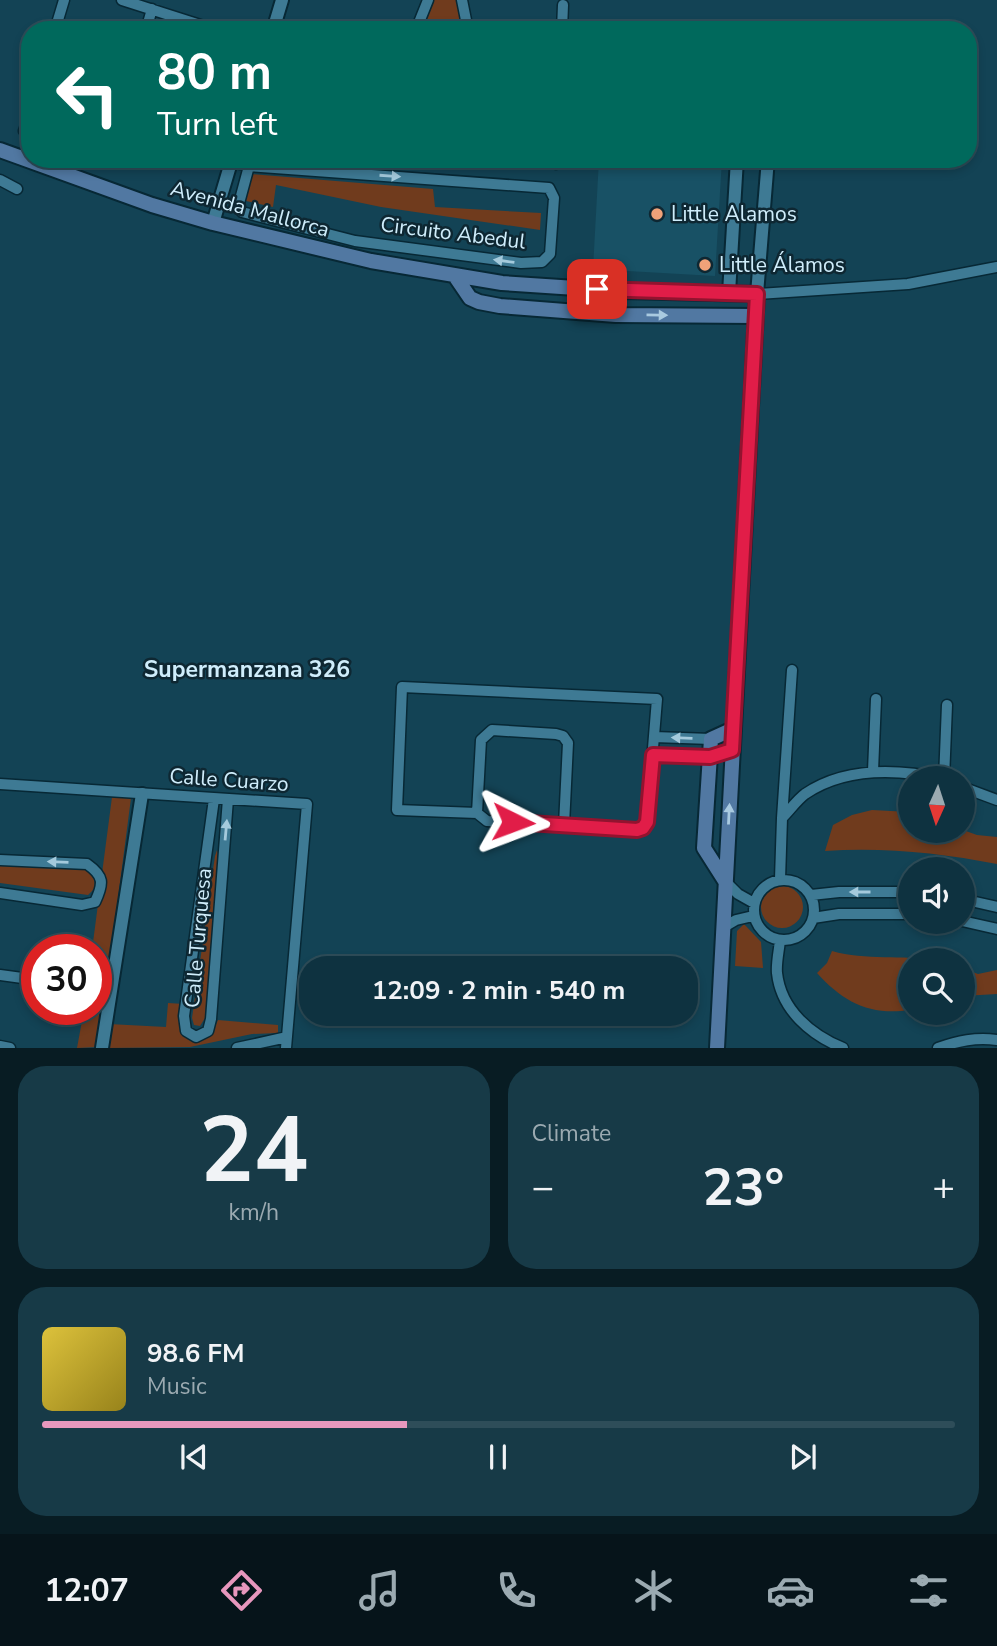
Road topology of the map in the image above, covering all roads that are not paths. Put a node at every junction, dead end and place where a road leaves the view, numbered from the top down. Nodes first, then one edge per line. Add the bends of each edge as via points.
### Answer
1 (64, 0) edge
2 (122, 0) edge
3 (282, 0) edge
4 (428, 0) edge
5 (462, 0) edge
6 (563, 5) dead end
7 (152, 9) junction
8 (58, 21) edge
9 (149, 21) edge
10 (189, 21) edge
11 (276, 21) edge
12 (420, 21) edge
13 (466, 21) edge
14 (562, 21) edge
15 (0, 150) edge
16 (21, 158) edge
17 (50, 168) edge
18 (230, 168) edge
19 (248, 168) edge
20 (276, 168) edge
21 (736, 168) edge
22 (767, 168) edge
23 (0, 180) edge
24 (17, 189) dead end
25 (213, 223) junction
26 (997, 267) edge
27 (455, 276) junction
28 (729, 293) junction
29 (757, 294) junction
30 (756, 316) junction
31 (792, 670) dead end
32 (876, 699) dead end
33 (947, 705) dead end
34 (733, 729) junction
35 (654, 737) junction
36 (710, 739) junction
37 (732, 750) junction
38 (653, 755) junction
39 (710, 757) junction
40 (945, 766) edge
41 (873, 771) junction
42 (898, 772) edge
43 (0, 784) edge
44 (975, 792) edge
45 (142, 794) junction
46 (214, 799) junction
47 (228, 799) junction
48 (997, 800) edge
49 (477, 813) junction
50 (782, 818) junction
51 (564, 825) junction
52 (0, 860) edge
53 (780, 879) junction
54 (726, 882) junction
55 (898, 892) edge
56 (0, 893) edge
57 (811, 895) junction
58 (975, 902) edge
59 (754, 903) junction
60 (997, 907) edge
61 (898, 914) edge
62 (753, 916) junction
63 (813, 918) junction
64 (975, 924) edge
65 (724, 927) junction
66 (997, 929) edge
67 (780, 940) junction
68 (0, 975) edge
69 (21, 978) edge
70 (112, 979) edge
71 (105, 1025) edge
72 (997, 1040) edge
73 (286, 1042) edge
74 (0, 1046) edge
75 (10, 1048) edge
76 (102, 1048) edge
77 (237, 1048) edge
78 (717, 1048) edge
79 (844, 1048) edge
80 (938, 1048) edge

1 - 8 street
2 - 7 street
3 - 11 street
4 - 12 street
5 - 13 street
6 - 14 street
7 - 9 street
7 - 10 street
15 - 16 main road, Avenida Mallorca
17 - 25 main road, Avenida Mallorca
18 - 25 street
20 -> 19 street, Circuito Abedul via 549,188 554,198 550,254 542,262 521,263 355,241 242,212 239,198
21 - 28 street
22 - 29 street
23 - 24 street
25 - 27 main road, Avenida Mallorca
26 - 29 street via 908,284
27 - 28 main road, Avenida Mallorca via 621,291
27 -> 30 main road via 470,298 500,306 616,315
28 - 29 main road, Avenida Mallorca
29 - 30 main road
30 - 34 main road
31 - 50 street
32 - 41 street
33 - 40 street
34 - 36 main road
34 - 37 main road
36 -> 35 street
35 - 38 street
35 - 49 street via 657,699 402,687 397,810
36 - 39 main road
37 - 39 street
54 -> 37 main road
38 - 39 street
38 - 51 street via 643,828
39 - 54 main road via 704,848
41 - 42 street
41 - 50 street via 823,783 803,795
43 - 45 street, Calle Cuarzo
44 - 48 street
45 - 46 street, Calle Cuarzo
45 - 70 street
46 - 47 street, Calle Cuarzo
46 -> 47 street, Calle Turquesa via 184,1016 186,1031 196,1037 208,1031 211,1019
47 - 73 street, Calle Cuarzo via 307,804
49 - 51 street via 487,821
49 - 51 street via 485,734 492,730 556,734 568,743
50 - 53 street
56 -> 52 street via 82,905 95,902 102,887 98,872 87,864
53 - 57 street via 798,883
53 - 59 street via 763,887
54 - 59 street
54 - 65 main road
55 -> 57 street
57 - 63 street
58 - 60 street
59 - 62 street
61 - 63 street
62 - 65 street
62 - 67 street via 763,932
63 - 67 street via 804,933
64 - 66 street
65 - 78 main road
67 - 79 street via 777,972 790,1009 812,1031
68 - 69 street
71 - 76 street
72 - 80 street via 958,1041
73 - 77 street, Calle Cuarzo
74 - 75 street

